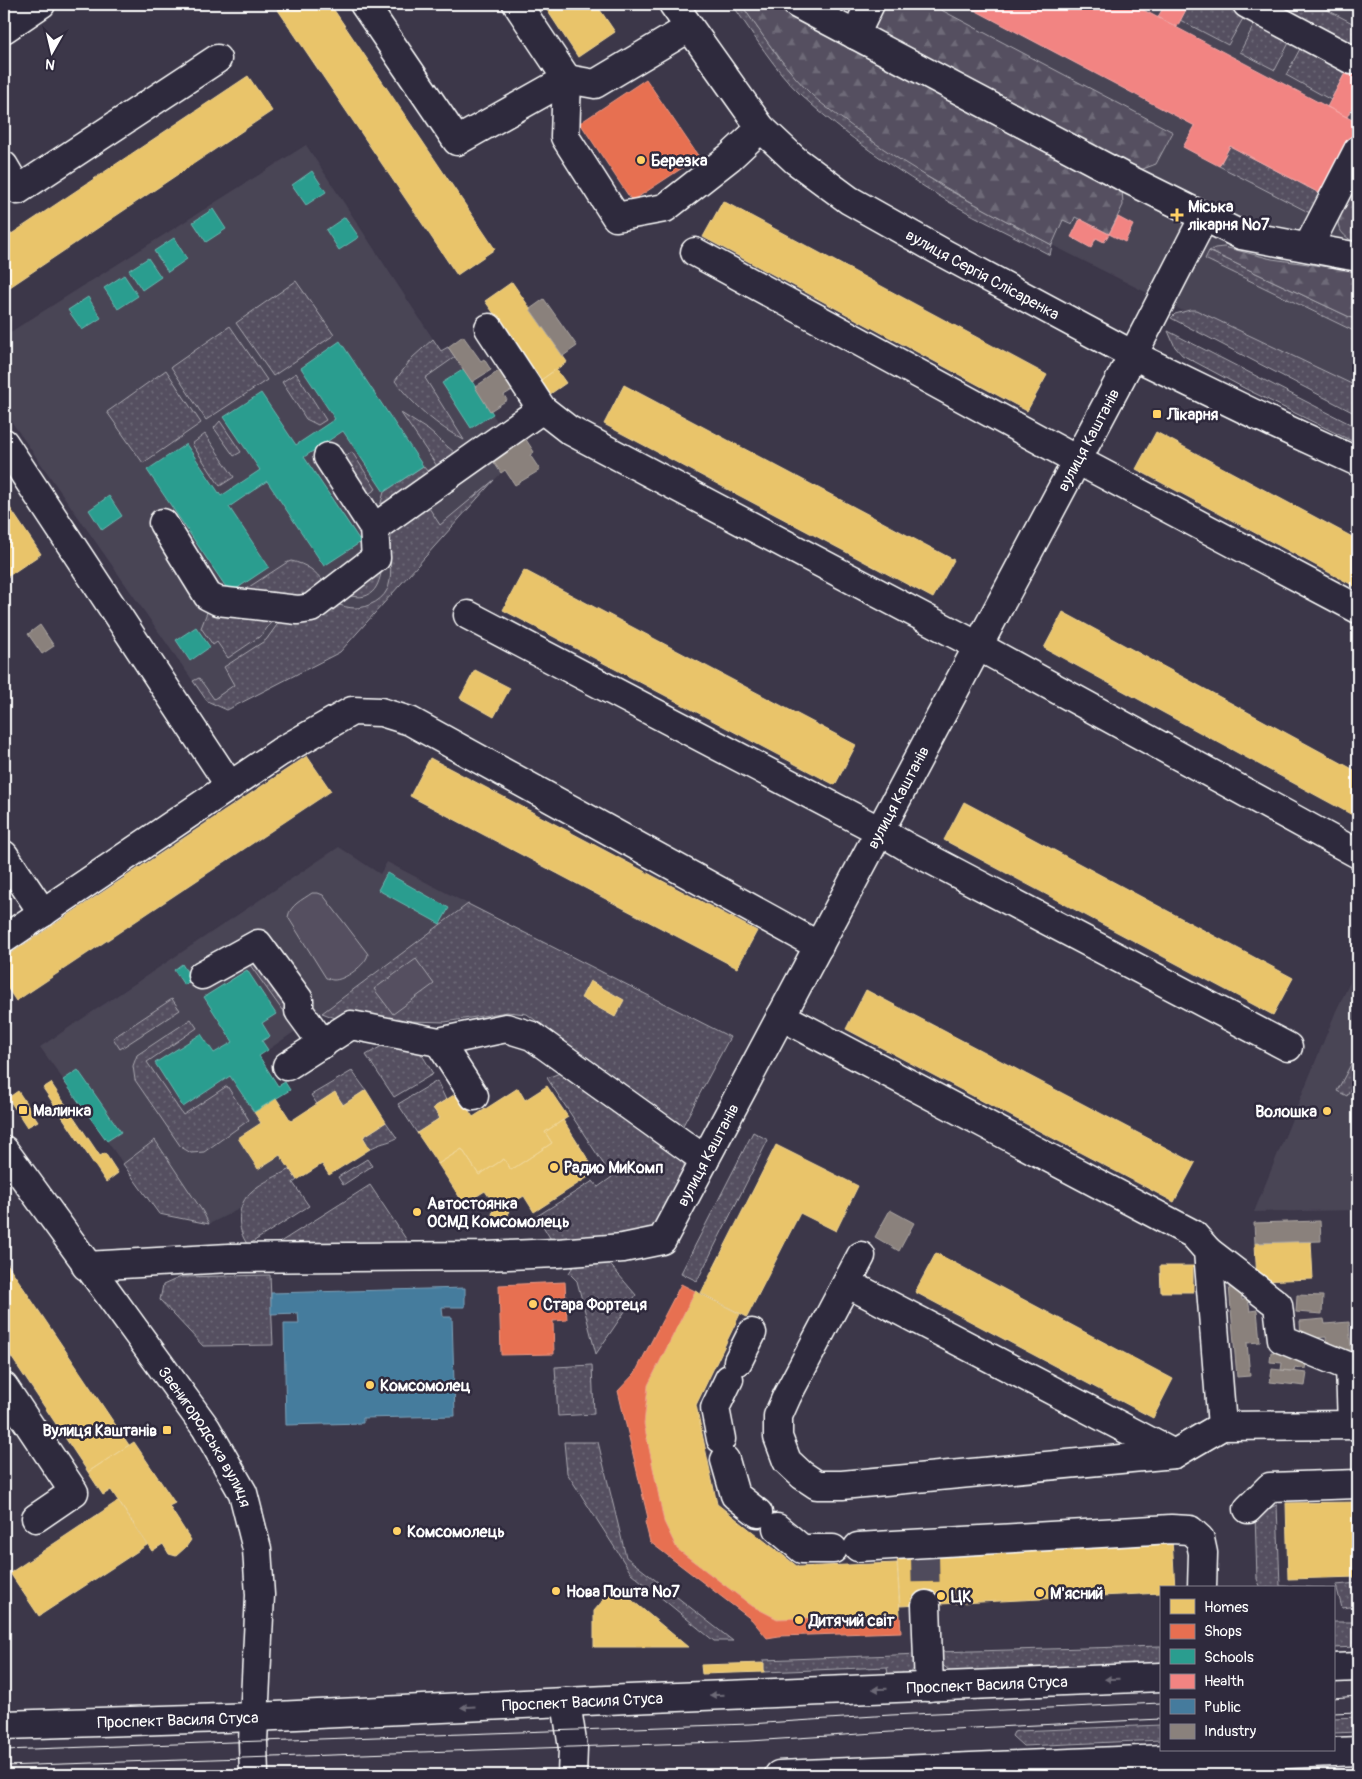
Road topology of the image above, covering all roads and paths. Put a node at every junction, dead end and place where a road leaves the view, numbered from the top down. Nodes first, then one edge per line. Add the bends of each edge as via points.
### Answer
1 (41, 4) edge
2 (364, 4) edge
3 (517, 4) edge
4 (673, 4) edge
5 (797, 4) edge
6 (870, 4) edge
7 (1247, 4) edge
8 (689, 28) junction
9 (4, 29) edge
10 (855, 35) junction
11 (217, 58) dead end
12 (1352, 60) dead end
13 (567, 79) junction
14 (761, 128) junction
15 (1358, 150) edge
16 (4, 166) edge
17 (11, 195) edge
18 (1204, 217) junction
19 (1308, 247) junction
20 (695, 252) dead end
21 (1358, 257) edge
22 (489, 328) dead end
23 (1133, 355) junction
24 (542, 409) junction
25 (4, 443) edge
26 (328, 457) dead end
27 (1078, 460) junction
28 (1358, 462) edge
29 (163, 523) dead end
30 (374, 528) junction
31 (1358, 609) edge
32 (468, 616) dead end
33 (978, 646) junction
34 (230, 786) junction
35 (880, 831) junction
36 (4, 854) edge
37 (1358, 854) edge
38 (43, 913) junction
39 (4, 939) edge
40 (819, 946) junction
41 (202, 976) dead end
42 (782, 1016) junction
43 (439, 1042) junction
44 (323, 1044) junction
45 (1288, 1047) dead end
46 (288, 1066) dead end
47 (474, 1096) dead end
48 (705, 1160) junction
49 (7, 1162) edge
50 (1208, 1252) junction
51 (861, 1256) dead end
52 (86, 1266) junction
53 (847, 1283) junction
54 (752, 1333) dead end
55 (4, 1387) edge
56 (1355, 1425) edge
57 (1222, 1426) junction
58 (1174, 1454) junction
59 (1358, 1484) edge
60 (1248, 1508) dead end
61 (36, 1518) dead end
62 (1202, 1586) edge
63 (926, 1605) tunnel mouth
64 (1358, 1667) edge
65 (1334, 1668) edge
66 (1160, 1677) edge
67 (929, 1687) junction
68 (566, 1702) junction
69 (255, 1717) junction
70 (4, 1725) edge
71 (1358, 1751) edge
72 (1334, 1752) edge
73 (1334, 1752) edge
74 (254, 1775) edge
75 (572, 1775) edge
76 (779, 1775) edge

1 - 9 street
2 - 13 street via 457,141
3 - 13 street
4 - 8 street, вулиця Сергія Слісаренка
5 - 10 street
6 - 10 street
7 - 12 street
8 - 13 street via 595,84
8 - 14 street, вулиця Сергія Слісаренка
10 - 18 street
11 - 17 street
13 - 14 street via 564,137 616,217 664,208 730,157
14 - 23 street, вулиця Сергія Слісаренка via 795,160 849,200
15 - 19 street
16 - 17 street
18 - 19 street via 1241,235
18 - 23 street, вулиця Каштанів
19 - 21 street
20 - 27 street
22 - 24 street
23 - 27 street, вулиця Каштанів
23 - 28 street, вулиця Сергія Слісаренка
24 - 30 street
24 - 33 street via 569,430
25 - 34 street
26 - 30 street
27 - 31 street
27 - 33 street, вулиця Каштанів
29 - 30 street via 208,596 218,601 298,610 311,608 376,558
32 - 35 street
33 - 35 street, вулиця Каштанів
33 - 37 street
34 - 38 street
34 - 40 street via 280,752 352,712 381,712 410,721
35 - 40 street, вулиця Каштанів
35 - 45 street
36 - 38 street
38 - 39 street
40 - 42 street, вулиця Каштанів
41 - 44 street via 258,944 300,1000 299,1012
42 - 48 street, вулиця Каштанів
42 - 50 street via 1193,1234
43 - 44 street via 351,1025
43 - 47 street
43 - 48 street via 506,1028 532,1036
44 - 46 street
48 - 52 street, вулиця Каштанів via 662,1240 622,1248 485,1256 229,1258
49 - 52 street, Звенигородська вулиця
50 - 56 street via 1278,1305 1282,1339 1350,1367
50 - 57 street
51 - 53 street
52 - 69 street, Звенигородська вулиця via 206,1428 243,1493 257,1549 260,1595
53 - 58 street
53 - 58 street via 778,1416 778,1437 787,1461 817,1485
54 - 62 street via 715,1408 723,1450 734,1495 802,1549 925,1549 1161,1529 1190,1530 1200,1538
55 - 61 street via 74,1492
56 - 57 street
57 - 58 street
59 - 60 street via 1270,1487
63 - 67 street
64 - 65 street
66 -> 67 street, Проспект Василя Стуса
67 -> 68 street, Проспект Василя Стуса
68 -> 69 street, Проспект Василя Стуса
68 - 75 street
69 - 70 street, Проспект Василя Стуса
69 - 74 street, Звенигородська вулиця
71 - 73 street
72 - 76 street

